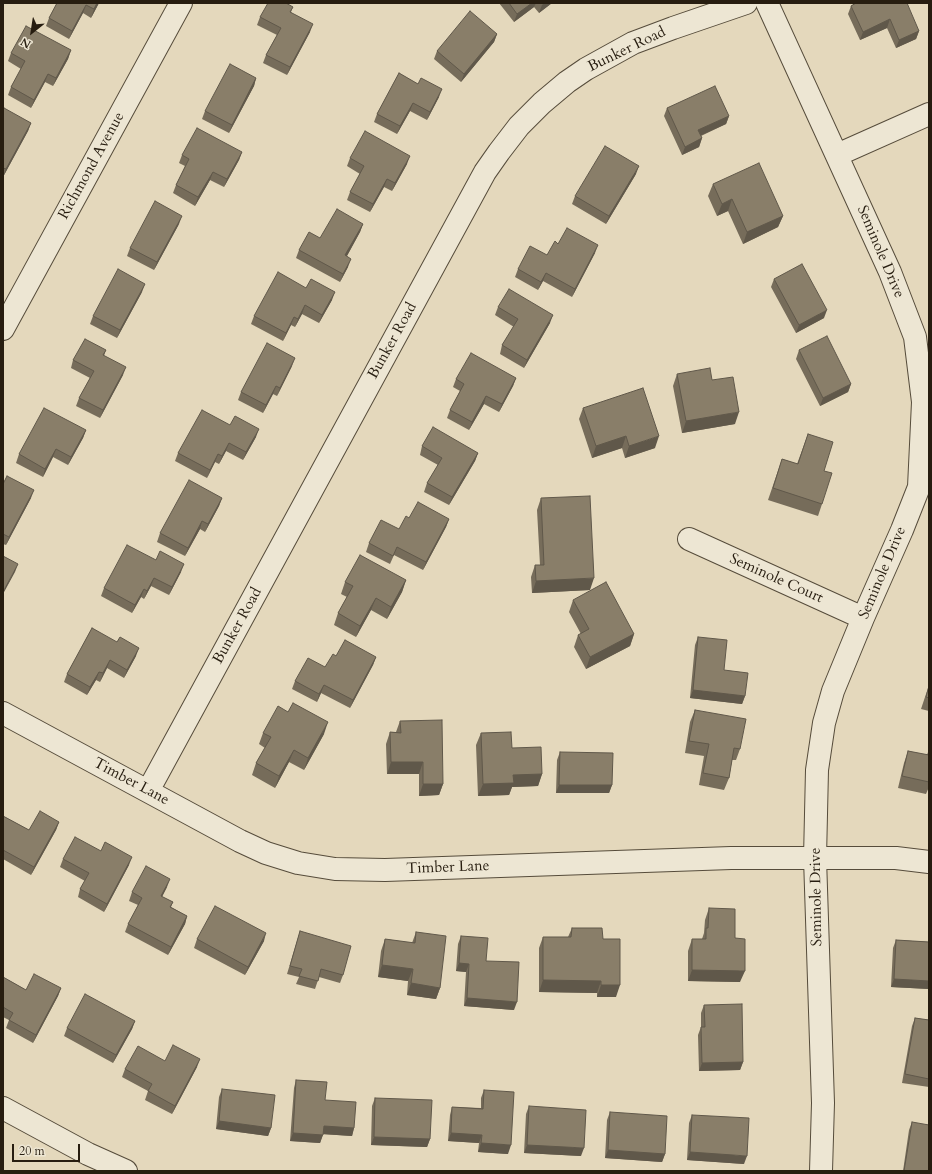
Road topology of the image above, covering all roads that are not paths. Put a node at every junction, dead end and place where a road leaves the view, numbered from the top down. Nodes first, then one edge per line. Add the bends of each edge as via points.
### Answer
1 (180, 3) edge
2 (746, 3) edge
3 (767, 3) edge
4 (929, 114) edge
5 (837, 155) junction
6 (3, 330) edge
7 (924, 488) edge
8 (689, 540) dead end
9 (863, 618) junction
10 (3, 713) edge
11 (148, 791) junction
12 (815, 858) junction
13 (929, 862) edge
14 (3, 1108) edge
15 (126, 1171) edge
16 (821, 1171) edge

1 - 6 street, Richmond Avenue
2 - 11 street, Bunker Road via 633,43 586,69 542,103 498,152
3 - 5 street, Seminole Drive
4 - 5 street
5 - 7 street, Seminole Drive via 890,272 916,337 923,402
7 - 9 street, Seminole Drive via 902,530
8 - 9 street, Seminole Court
9 - 12 street, Seminole Drive via 833,691 824,723 816,770
10 - 11 street, Timber Lane
11 - 12 street, Timber Lane via 266,853 298,863 335,869 385,870 731,858
12 - 13 street, Timber Lane via 896,858
12 - 16 street, Seminole Drive via 823,1103
14 - 15 street via 88,1154

